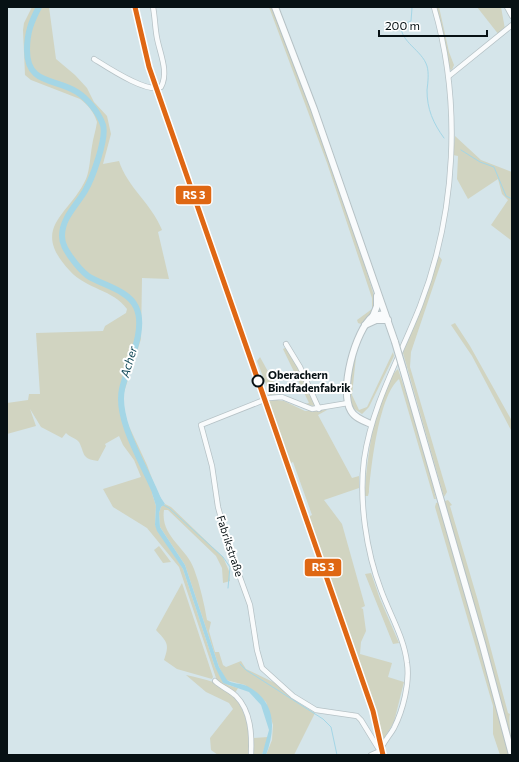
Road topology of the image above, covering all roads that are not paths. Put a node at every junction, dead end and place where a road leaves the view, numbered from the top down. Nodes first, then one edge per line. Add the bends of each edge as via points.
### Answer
1 (153, 7) edge
2 (275, 7) edge
3 (434, 7) edge
4 (507, 7) edge
5 (512, 16) edge
6 (512, 25) edge
7 (94, 59) dead end
8 (449, 76) junction
9 (378, 292) junction
10 (372, 316) junction
11 (386, 317) junction
12 (365, 325) junction
13 (286, 344) dead end
14 (348, 403) junction
15 (319, 408) junction
16 (371, 424) junction
17 (216, 681) dead end
18 (380, 753) edge
19 (251, 755) edge
20 (372, 755) edge
21 (512, 755) edge

1 - 7 street via 164,69 161,87 155,89 140,84
2 - 9 main road via 314,109
3 - 8 street
4 - 5 street
6 - 8 street
8 - 16 street via 450,167 442,230 421,305
9 - 10 main road via 377,306
9 - 11 main road
10 - 11 main road
10 - 12 main road
11 - 12 main road
11 - 21 main road, bridge via 482,643
12 - 14 main road via 361,328 349,370
13 - 15 street
14 - 15 street, Fabrikstraße
14 - 16 main road via 351,413
15 - 18 street, Fabrikstraße via 312,409 282,397 269,398 201,425 212,466 218,507 250,605 262,668 293,696 316,710 357,716
16 - 18 street via 363,481 367,533 380,588 403,643 408,665 400,714
17 - 19 street via 235,695 246,712 252,739
18 - 20 street

